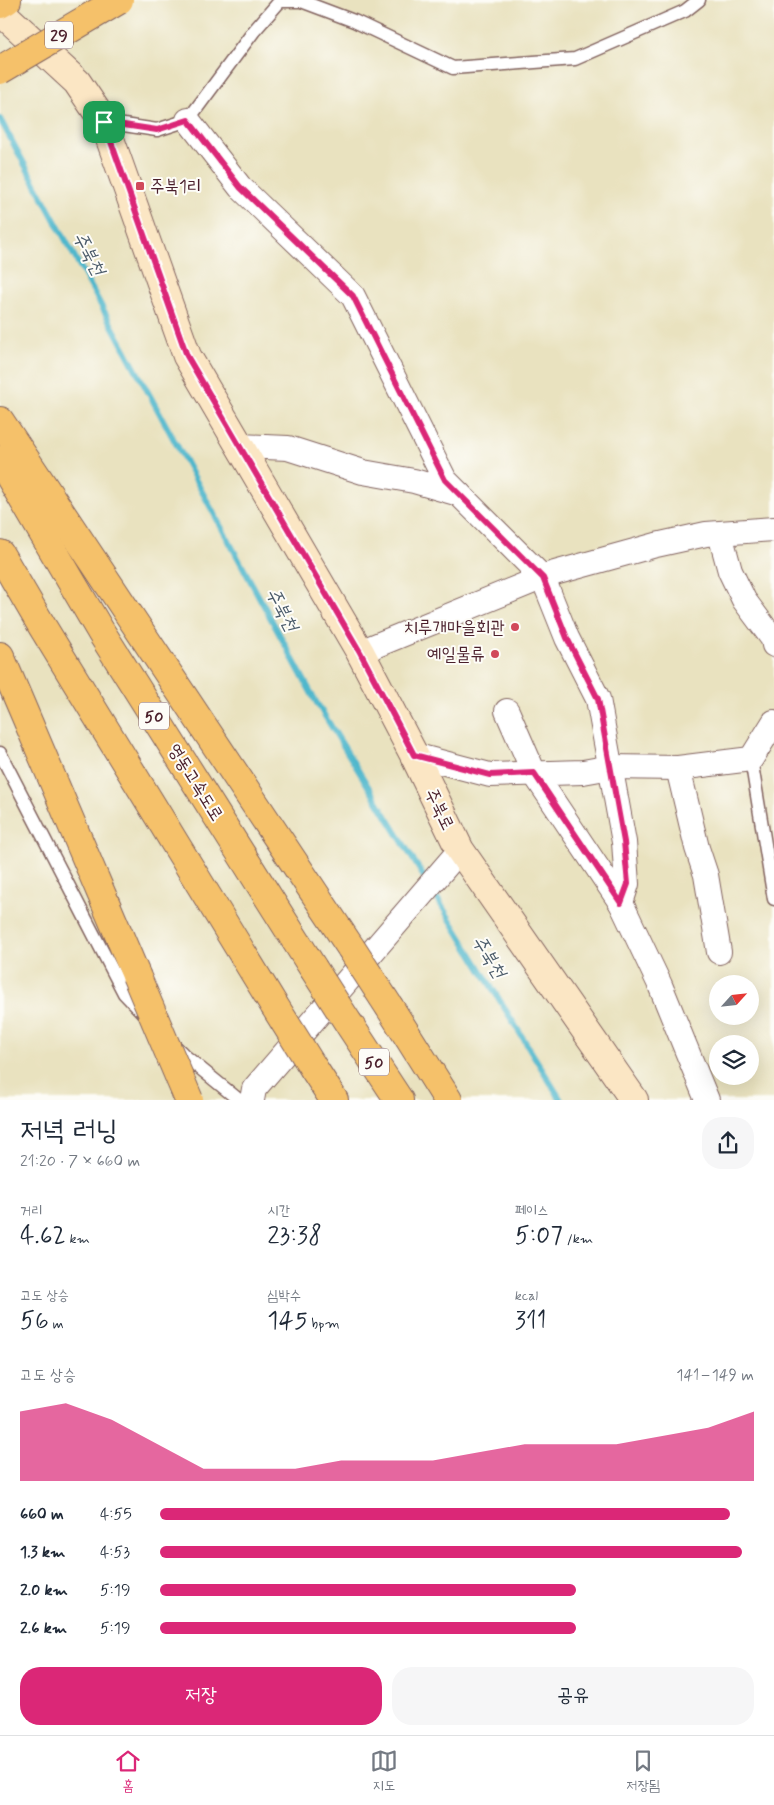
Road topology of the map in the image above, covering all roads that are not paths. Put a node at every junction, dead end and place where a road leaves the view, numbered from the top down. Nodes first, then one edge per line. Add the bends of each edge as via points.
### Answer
1 (7, 0) edge
2 (118, 0) edge
3 (699, 0) edge
4 (0, 4) edge
5 (0, 10) edge
6 (0, 70) edge
7 (188, 120) junction
8 (104, 122) junction
9 (0, 421) edge
10 (240, 446) junction
11 (0, 460) edge
12 (459, 494) junction
13 (774, 528) edge
14 (720, 534) junction
15 (0, 554) edge
16 (543, 578) junction
17 (774, 645) edge
18 (360, 652) junction
19 (0, 656) edge
20 (507, 711) dead end
21 (774, 722) edge
22 (0, 753) edge
23 (414, 755) junction
24 (751, 759) junction
25 (611, 768) junction
26 (678, 768) junction
27 (534, 773) junction
28 (452, 859) junction
29 (774, 899) edge
30 (621, 903) junction
31 (719, 952) dead end
32 (189, 1100) edge
33 (239, 1100) edge
34 (252, 1100) edge
35 (334, 1100) edge
36 (399, 1100) edge
37 (448, 1100) edge
38 (634, 1100) edge
39 (707, 1100) edge

1 - 4 highway
2 - 6 highway, 29, bridge
3 - 7 lane via 685,11 575,59 453,68 354,21 301,1 280,2 254,31
5 - 8 street, 주북로 via 76,82
7 - 8 lane via 157,130
7 - 12 street via 240,187 353,296 445,480
8 - 10 street, 주북로 via 187,356
9 - 37 highway, bridge via 351,948
10 - 12 street via 288,448 363,472 414,481
10 - 18 street, 주북로
11 - 36 highway, 영동고속도로 / 50, bridge via 101,632
12 - 16 street
13 - 14 street
14 - 16 street via 656,545
14 - 17 street via 730,571 744,600
15 - 35 highway, bridge
16 - 18 street
16 - 25 street via 567,638 598,699
18 - 23 street, 주북로
19 - 32 highway, bridge
20 - 27 street
21 - 24 street
22 - 33 lane via 124,993 185,1056
23 - 27 street via 490,775
23 - 28 street, 주북로
24 - 26 street
24 - 29 lane
25 - 26 street
25 - 27 street
25 - 30 street via 628,884
26 - 31 street via 706,875
27 - 30 street
28 - 34 street via 254,1089
28 - 38 street, 주북로
30 - 39 street via 660,985

